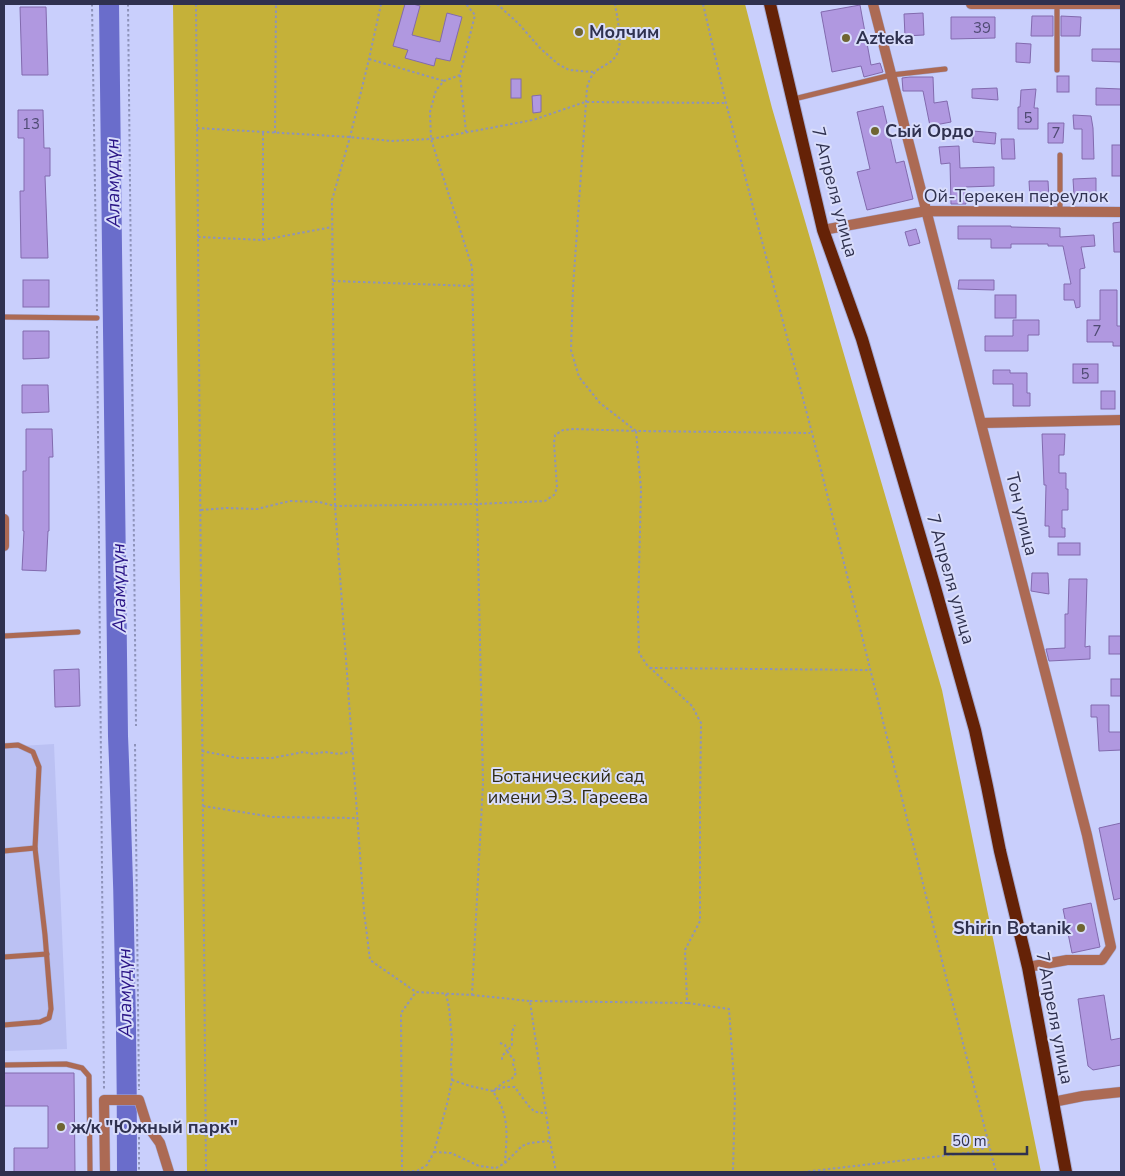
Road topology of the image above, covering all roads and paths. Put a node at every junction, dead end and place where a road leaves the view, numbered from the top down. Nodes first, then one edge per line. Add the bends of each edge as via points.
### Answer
1 (92, 4) edge
2 (128, 4) edge
3 (196, 4) edge
4 (276, 4) edge
5 (381, 4) edge
6 (466, 4) edge
7 (497, 4) edge
8 (615, 4) edge
9 (704, 4) edge
10 (770, 4) edge
11 (873, 4) edge
12 (971, 4) edge
13 (1021, 4) edge
14 (1057, 4) edge
15 (1121, 4) edge
16 (369, 59) junction
17 (945, 69) dead end
18 (1057, 70) dead end
19 (594, 72) junction
20 (460, 75) junction
21 (892, 75) junction
22 (444, 81) junction
23 (793, 99) junction
24 (585, 102) junction
25 (726, 103) junction
26 (196, 128) junction
27 (466, 132) junction
28 (263, 133) junction
29 (275, 133) junction
30 (350, 137) junction
31 (431, 139) junction
32 (1060, 155) dead end
33 (926, 211) junction
34 (1060, 212) junction
35 (1121, 212) edge
36 (332, 227) junction
37 (823, 230) junction
38 (197, 237) junction
39 (263, 240) junction
40 (333, 281) junction
41 (472, 286) junction
42 (4, 317) edge
43 (97, 318) junction
44 (1121, 420) edge
45 (982, 423) junction
46 (636, 431) junction
47 (812, 433) junction
48 (477, 504) junction
49 (336, 506) junction
50 (200, 510) junction
51 (4, 519) edge
52 (4, 546) edge
53 (78, 632) dead end
54 (4, 636) edge
55 (650, 668) junction
56 (870, 670) junction
57 (136, 726) dead end
58 (135, 744) dead end
59 (4, 746) edge
60 (202, 751) junction
61 (353, 751) junction
62 (203, 806) junction
63 (358, 818) junction
64 (35, 848) junction
65 (4, 851) edge
66 (46, 954) junction
67 (4, 957) edge
68 (1028, 967) junction
69 (416, 992) junction
70 (446, 994) junction
71 (472, 995) junction
72 (530, 1001) junction
73 (687, 1003) junction
74 (4, 1025) edge
75 (515, 1026) dead end
76 (500, 1043) dead end
77 (506, 1051) junction
78 (502, 1062) dead end
79 (4, 1065) edge
80 (452, 1080) junction
81 (493, 1091) junction
82 (1121, 1092) edge
83 (106, 1100) junction
84 (136, 1100) junction
85 (1053, 1102) junction
86 (546, 1113) junction
87 (139, 1127) dead end
88 (550, 1141) junction
89 (989, 1146) junction
90 (434, 1152) junction
91 (505, 1163) junction
92 (90, 1172) edge
93 (105, 1172) edge
94 (139, 1172) edge
95 (169, 1172) edge
96 (206, 1172) edge
97 (402, 1172) edge
98 (556, 1172) edge
99 (733, 1172) edge
100 (803, 1172) edge
101 (996, 1172) edge
102 (1066, 1172) edge

1 - 43 path
2 - 57 path
3 - 26 path
4 - 29 path
5 - 16 path
6 - 20 path via 475,15
7 - 19 path via 558,64 569,70
8 - 19 path via 620,39 618,53
9 - 25 path
10 - 23 main road, 7 Апреля улица
11 - 21 street, Тон улица
12 - 13 street
13 - 14 street
14 - 15 street
14 - 18 lane
16 - 22 path
16 - 30 path
17 - 21 lane
19 - 24 path via 589,78
20 - 22 path
20 - 27 path
21 - 23 lane
21 - 33 street, Тон улица
22 - 31 path via 436,90 430,112
23 - 37 main road, 7 Апреля улица
24 - 25 path
24 - 27 path via 533,120
24 - 46 path via 571,350 579,377 600,403
25 - 47 path
26 - 28 path
26 - 38 path
27 - 31 path
28 - 29 path
28 - 39 path
29 - 30 path
30 - 31 path
30 - 36 path via 332,200
31 - 41 path via 472,266
32 - 34 lane
33 - 34 street, Ой-Терекен переулок
33 - 37 street, Ой-Терекен переулок
33 - 45 street, Тон улица
34 - 35 street, Ой-Терекен переулок
36 - 39 path
36 - 40 path
37 - 68 main road, 7 Апреля улица via 862,339 958,667
38 - 39 path
38 - 50 path
40 - 41 path
40 - 49 path
41 - 48 path
42 - 43 lane
43 - 83 path
44 - 45 street
45 - 68 street, Тон улица via 1087,835 1111,947 1102,960 1067,960
46 - 47 path
46 - 48 path via 563,430 555,435 557,488 554,495 545,501
46 - 55 path via 641,489 639,653
47 - 56 path
48 - 49 path
48 - 71 path via 483,783
49 - 50 path via 290,501 257,509
49 - 61 path
50 - 60 path
51 - 52 street
53 - 54 lane
55 - 56 path
55 - 73 path via 692,706 701,723 700,920 685,950
56 - 89 path
58 - 84 path
59 - 64 lane via 18,745 33,752 39,767
60 - 61 path via 238,758 272,758 304,752 339,754
60 - 62 path
61 - 63 path
62 - 63 path via 273,817
62 - 96 path
63 - 69 path via 370,960
64 - 65 lane
64 - 66 lane
66 - 67 lane
66 - 74 lane via 49,1018 40,1022
68 - 85 main road, 7 Апреля улица
69 - 70 path
69 - 97 path via 401,1013
70 - 71 path
70 - 80 path via 452,1040
71 - 72 path
72 - 73 path
72 - 86 path
73 - 99 path via 729,1009 735,1095
75 - 77 path via 512,1046
76 - 77 path
77 - 78 path
77 - 81 path via 514,1060 516,1073
79 - 92 lane via 66,1064 86,1072 89,1076
80 - 81 path
80 - 90 path
81 - 86 path via 514,1087 531,1110
81 - 91 path via 505,1122
82 - 85 street
83 - 84 street
83 - 93 street
84 - 95 street via 160,1143
85 - 102 main road, 7 Апреля улица
86 - 88 path
87 - 94 path
88 - 91 path via 522,1146
88 - 98 path
89 - 100 path via 967,1153
89 - 101 path
90 - 91 path via 451,1153 479,1166 496,1168
90 - 97 path via 427,1165 417,1171

